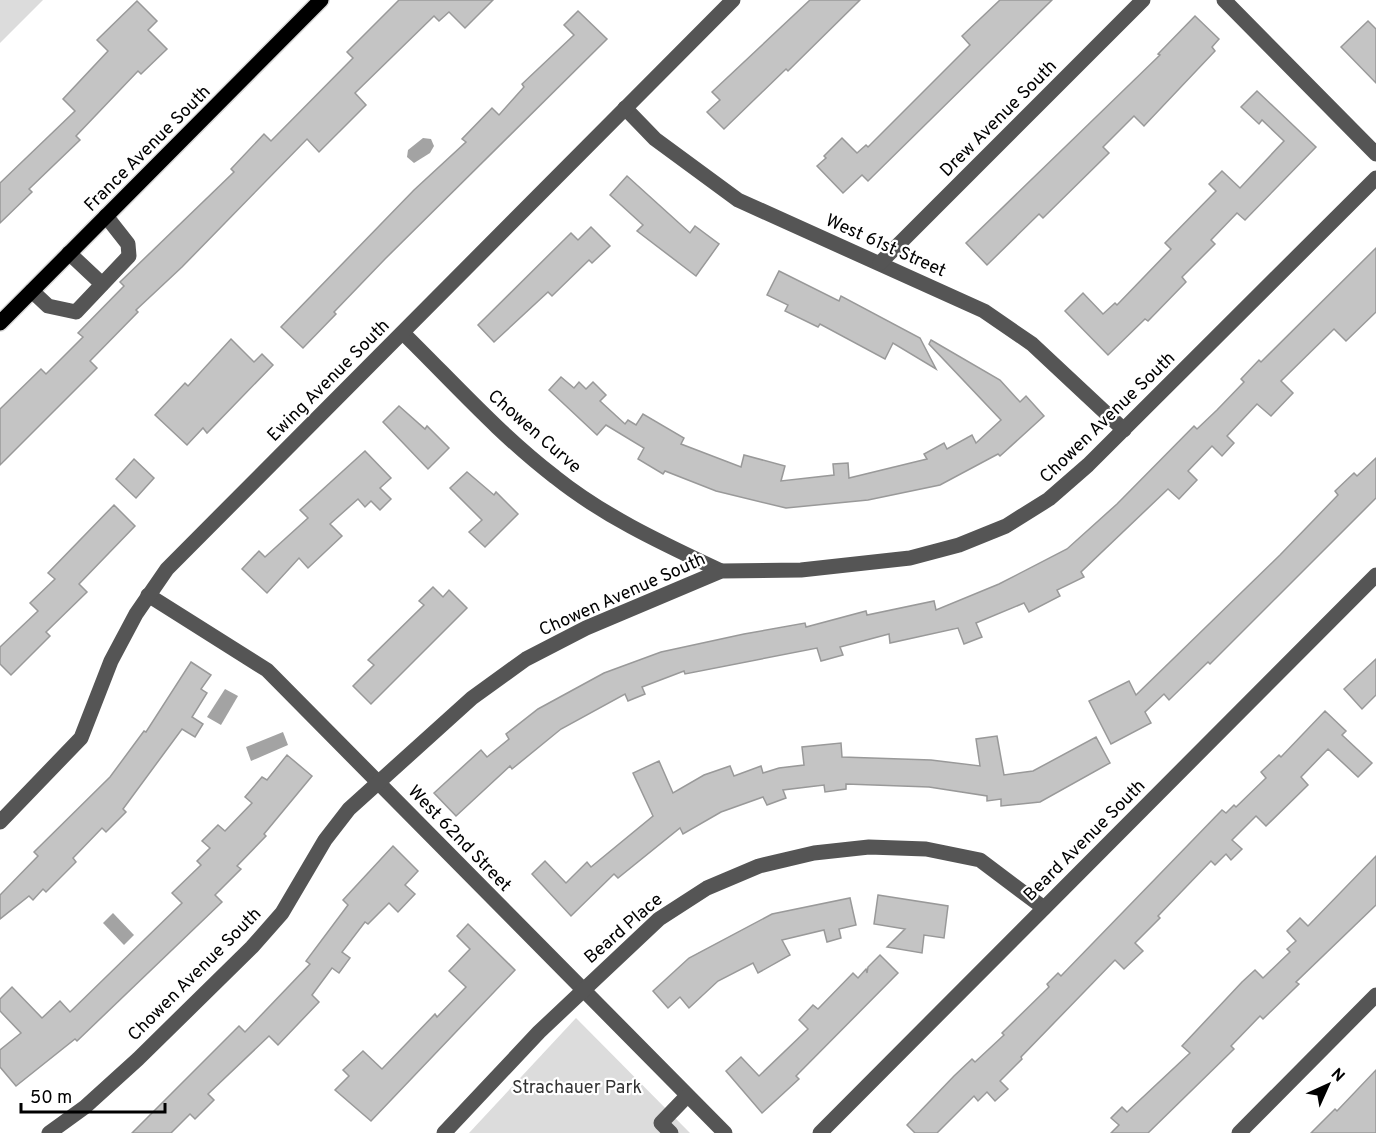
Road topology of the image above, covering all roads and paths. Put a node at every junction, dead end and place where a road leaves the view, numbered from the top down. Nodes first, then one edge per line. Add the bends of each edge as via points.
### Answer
1 (321, 0) edge
2 (733, 0) edge
3 (1143, 0) edge
4 (1224, 0) edge
5 (625, 108) junction
6 (1376, 154) edge
7 (1376, 178) edge
8 (106, 216) junction
9 (69, 254) junction
10 (880, 263) junction
11 (102, 284) junction
12 (32, 291) junction
13 (0, 323) edge
14 (403, 333) junction
15 (1124, 430) junction
16 (721, 572) junction
17 (1376, 574) edge
18 (148, 595) junction
19 (378, 783) junction
20 (0, 822) edge
21 (1044, 908) junction
22 (582, 991) junction
23 (1376, 995) edge
24 (687, 1096) junction
25 (49, 1133) edge
26 (444, 1133) edge
27 (671, 1133) edge
28 (725, 1133) edge
29 (820, 1133) edge
30 (1239, 1133) edge

1 - 8 main road, France Avenue South
2 - 5 street, Ewing Avenue South
3 - 10 street, Drew Avenue South
4 - 6 street
5 - 10 street, West 61st Street via 655,139 738,200
5 - 14 street, Ewing Avenue South
7 - 15 street, Chowen Avenue South
8 - 9 main road, France Avenue South
8 - 11 street via 128,244 129,256
9 - 11 street
9 - 12 main road, France Avenue South
10 - 15 street, West 61st Street via 984,311 1032,344
11 - 12 street via 76,312 48,306
12 - 13 main road, France Avenue South
14 - 16 street, Chowen Curve via 555,478 653,538
14 - 18 street, Ewing Avenue South via 195,538
15 - 16 street, Chowen Avenue South via 1049,499 1005,526 959,545 910,558 801,570
16 - 19 street, Chowen Avenue South via 586,628 526,659 472,698
17 - 21 street, Beard Avenue South
18 - 19 street, West 62nd Street via 267,670
18 - 20 street, Ewing Avenue South via 111,661 81,738
19 - 22 street, West 62nd Street
19 - 25 street, Chowen Avenue South via 349,809 325,840 282,913 252,947 86,1107
21 - 22 street, Beard Place via 980,860 926,849 869,847 814,853 759,866 707,888 659,919
21 - 29 street, Beard Avenue South
22 - 24 street, West 62nd Street
22 - 26 street, Beard Place
23 - 30 street
24 - 27 street via 661,1123
24 - 28 street, West 62nd Street

